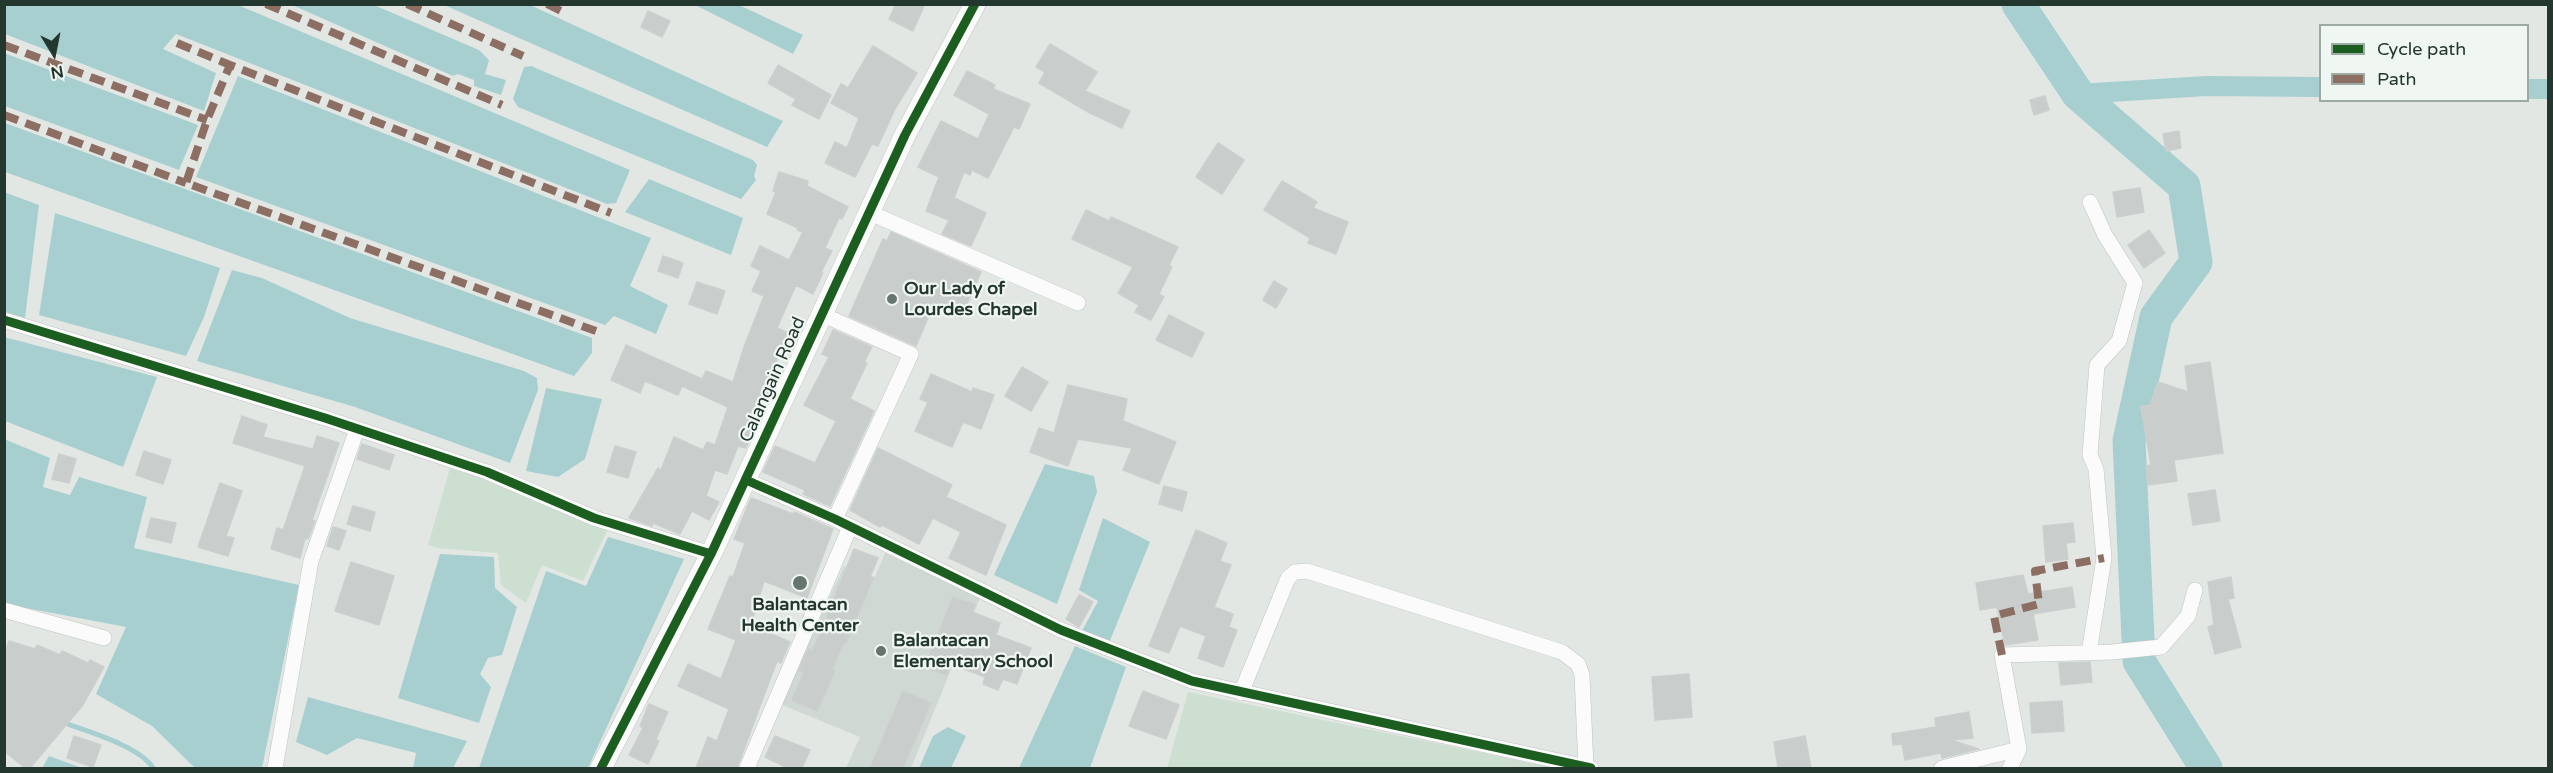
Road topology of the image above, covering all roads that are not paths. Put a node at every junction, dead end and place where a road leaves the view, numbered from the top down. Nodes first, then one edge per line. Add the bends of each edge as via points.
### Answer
1 (975, 4) edge
2 (2090, 202) dead end
3 (868, 212) junction
4 (1078, 303) dead end
5 (821, 314) junction
6 (4, 320) edge
7 (357, 429) junction
8 (746, 480) junction
9 (835, 519) junction
10 (850, 527) junction
11 (711, 554) junction
12 (2195, 590) dead end
13 (4, 610) edge
14 (104, 638) dead end
15 (2089, 653) junction
16 (1241, 693) junction
17 (2019, 749) junction
18 (275, 768) edge
19 (602, 768) edge
20 (747, 768) edge
21 (1588, 768) edge
22 (1942, 768) edge
23 (2010, 768) edge

1 - 3 street, Calangain Road
2 - 15 street via 2105,235 2135,282 2120,341 2097,364 2090,454 2096,469 2104,558
3 - 4 street
3 - 5 street, Calangain Road
5 - 8 street, Calangain Road
5 - 9 street via 910,354
6 - 7 street
7 - 11 street via 487,472 594,518
7 - 18 street via 311,561
8 - 9 street
8 - 11 street, Calangain Road
9 - 10 street
10 - 16 street via 1061,630 1192,681
10 - 20 street
11 - 19 street, Calangain Road
12 - 15 street via 2188,616 2161,646
13 - 14 street
15 - 17 street via 2002,655
16 - 21 street
16 - 21 street via 1288,578 1295,572 1307,571 1562,652 1578,664 1582,675
17 - 22 street
17 - 23 street

